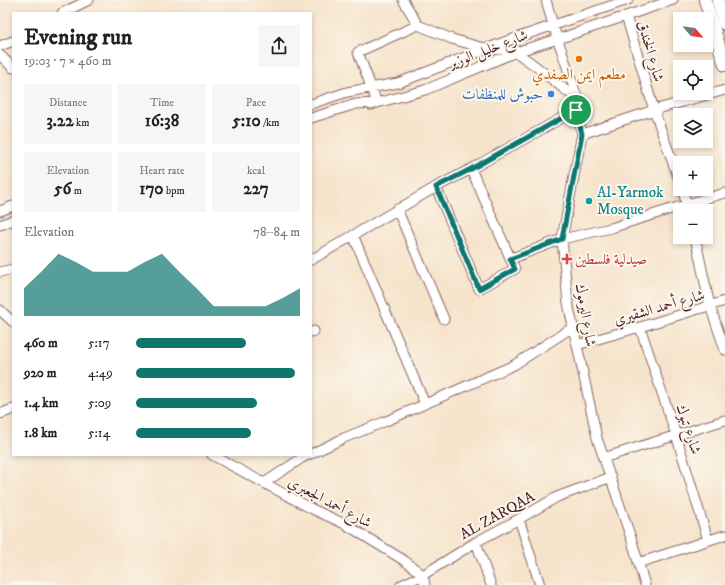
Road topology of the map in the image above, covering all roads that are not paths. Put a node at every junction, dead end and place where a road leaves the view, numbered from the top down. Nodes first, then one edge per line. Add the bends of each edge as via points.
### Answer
1 (89, 0) edge
2 (403, 0) edge
3 (546, 0) edge
4 (628, 0) edge
5 (673, 0) edge
6 (706, 0) edge
7 (718, 0) edge
8 (64, 12) edge
9 (626, 16) junction
10 (725, 24) edge
11 (418, 25) junction
12 (553, 25) junction
13 (558, 38) junction
14 (12, 41) edge
15 (0, 46) edge
16 (489, 48) junction
17 (516, 52) junction
18 (0, 55) edge
19 (725, 65) edge
20 (12, 67) edge
21 (371, 88) junction
22 (725, 90) edge
23 (578, 100) junction
24 (377, 103) junction
25 (312, 104) edge
26 (576, 110) junction
27 (654, 110) junction
28 (312, 118) edge
29 (312, 124) edge
30 (582, 134) junction
31 (673, 163) edge
32 (471, 169) junction
33 (436, 187) junction
34 (725, 193) edge
35 (696, 204) edge
36 (12, 206) edge
37 (397, 210) junction
38 (0, 211) edge
39 (673, 211) edge
40 (12, 220) edge
41 (0, 225) edge
42 (353, 235) junction
43 (562, 239) junction
44 (697, 244) edge
45 (312, 257) edge
46 (510, 259) junction
47 (12, 269) edge
48 (0, 272) edge
49 (725, 302) edge
50 (710, 306) junction
51 (0, 310) edge
52 (444, 319) dead end
53 (12, 321) edge
54 (573, 327) junction
55 (640, 327) junction
56 (577, 344) junction
57 (725, 350) edge
58 (425, 404) junction
59 (12, 409) edge
60 (0, 414) edge
61 (725, 420) edge
62 (676, 435) junction
63 (312, 454) edge
64 (214, 456) edge
65 (306, 456) edge
66 (603, 458) junction
67 (610, 477) junction
68 (264, 483) junction
69 (519, 519) junction
70 (725, 535) edge
71 (708, 540) junction
72 (476, 542) junction
73 (638, 563) junction
74 (423, 575) junction
75 (401, 585) edge
76 (425, 585) edge
77 (491, 585) edge
78 (540, 585) edge
79 (645, 585) edge

1 - 8 street
2 - 11 street
3 - 12 street, شارع اليرموك
4 - 12 street, شارع خليل الوزير
5 - 9 street, شارع خليل الوزير
6 - 19 main road
7 - 10 main road
9 - 13 street, شارع خليل الوزير
9 - 27 street, شارع الخندق
11 - 16 street via 452,40
11 - 21 street via 358,52
12 - 13 street, شارع اليرموك
12 - 16 street, شارع خليل الوزير
13 - 17 street, شارع خليل الوزير
13 - 23 street, شارع اليرموك
14 - 15 street
16 - 17 street
16 - 21 street, شارع خليل الوزير via 398,83
17 - 23 street
17 - 24 street, شارع خليل الوزير via 425,90
18 - 20 street
21 - 24 street
21 - 25 street, شارع خليل الوزير via 347,92
22 - 27 street
23 - 26 street, شارع اليرموك
24 - 28 street, شارع خليل الوزير via 356,104
24 - 29 street
26 - 30 street, شارع اليرموك
26 - 32 street
27 - 30 street
27 - 31 street, شارع الخندق
30 - 43 street, شارع اليرموك
32 - 33 street
32 - 46 street
33 - 37 street
33 - 46 street via 479,289 515,269
34 - 35 street
36 - 38 street
37 - 42 street
37 - 52 street
39 - 43 street
40 - 41 street
42 - 45 street
42 - 58 street
43 - 46 street
43 - 54 street, شارع اليرموك
44 - 50 street
47 - 48 street
49 - 50 street, شارع أحمد الشقيري
50 - 55 street, شارع أحمد الشقيري
50 - 57 street
51 - 53 street
54 - 56 street, شارع اليرموك
54 - 58 street via 514,365
55 - 56 street, شارع أحمد الشقيري
55 - 62 street, شارع تبوك
56 - 66 street, شارع اليرموك
58 - 63 street
59 - 60 street
61 - 62 street
62 - 66 street
62 - 71 street, شارع تبوك
64 - 68 street, شارع أحمد الجعبري
65 - 68 street
66 - 67 street, شارع اليرموك
67 - 69 street, AL ZARQAA via 557,497
67 - 73 street, شارع اليرموك
68 - 74 street, شارع أحمد الجعبري via 345,524
69 - 72 street, AL ZARQAA
69 - 78 street
70 - 71 street
71 - 73 street
72 - 74 street, AL ZARQAA
72 - 77 street
73 - 79 street, شارع اليرموك
74 - 75 street, AL ZARQAA
74 - 76 street

